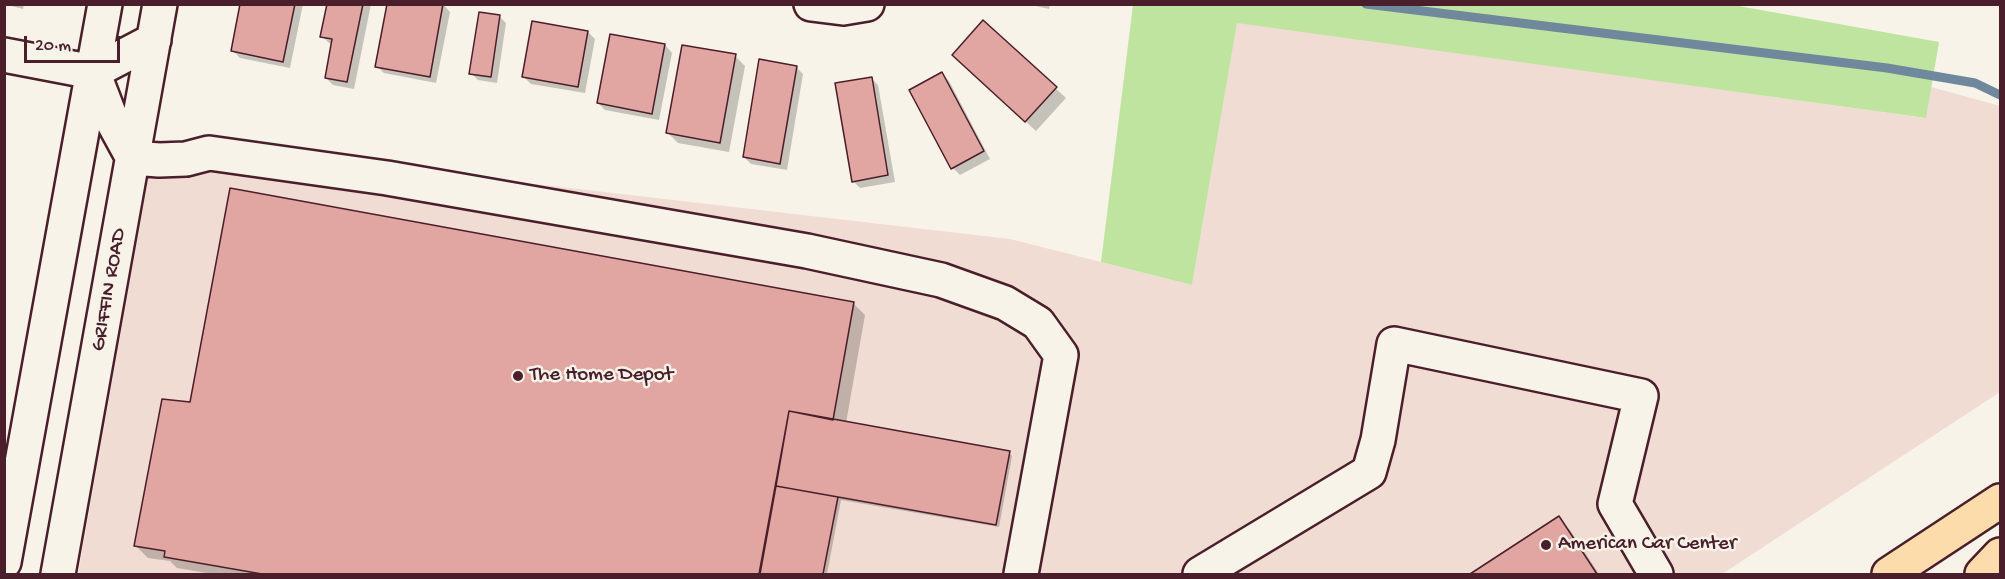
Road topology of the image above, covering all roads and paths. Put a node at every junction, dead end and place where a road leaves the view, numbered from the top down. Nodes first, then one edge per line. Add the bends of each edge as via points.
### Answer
1 (105, 4) edge
2 (160, 4) edge
3 (811, 4) edge
4 (867, 4) edge
5 (154, 40) junction
6 (4, 55) edge
7 (93, 72) junction
8 (133, 158) junction
9 (2001, 501) edge
10 (2001, 555) edge
11 (4, 562) edge
12 (2001, 569) edge
13 (58, 574) edge
14 (1022, 574) edge
15 (1200, 574) edge
16 (1656, 574) edge
17 (1888, 574) edge
18 (1982, 574) edge
19 (1992, 574) edge

1 - 7 street
2 - 5 street, GRIFFIN ROAD
3 - 4 street via 843,9
5 - 7 street
5 - 8 street, GRIFFIN ROAD
6 - 7 street
7 - 8 street via 110,116
7 - 11 street
8 - 13 street, GRIFFIN ROAD
8 - 14 street via 186,159 208,153 387,178 807,251 941,280 1005,303 1038,323 1060,355
9 - 17 main road
10 - 18 main road
12 - 19 main road
15 - 16 street via 1369,472 1394,344 1641,396 1615,504

